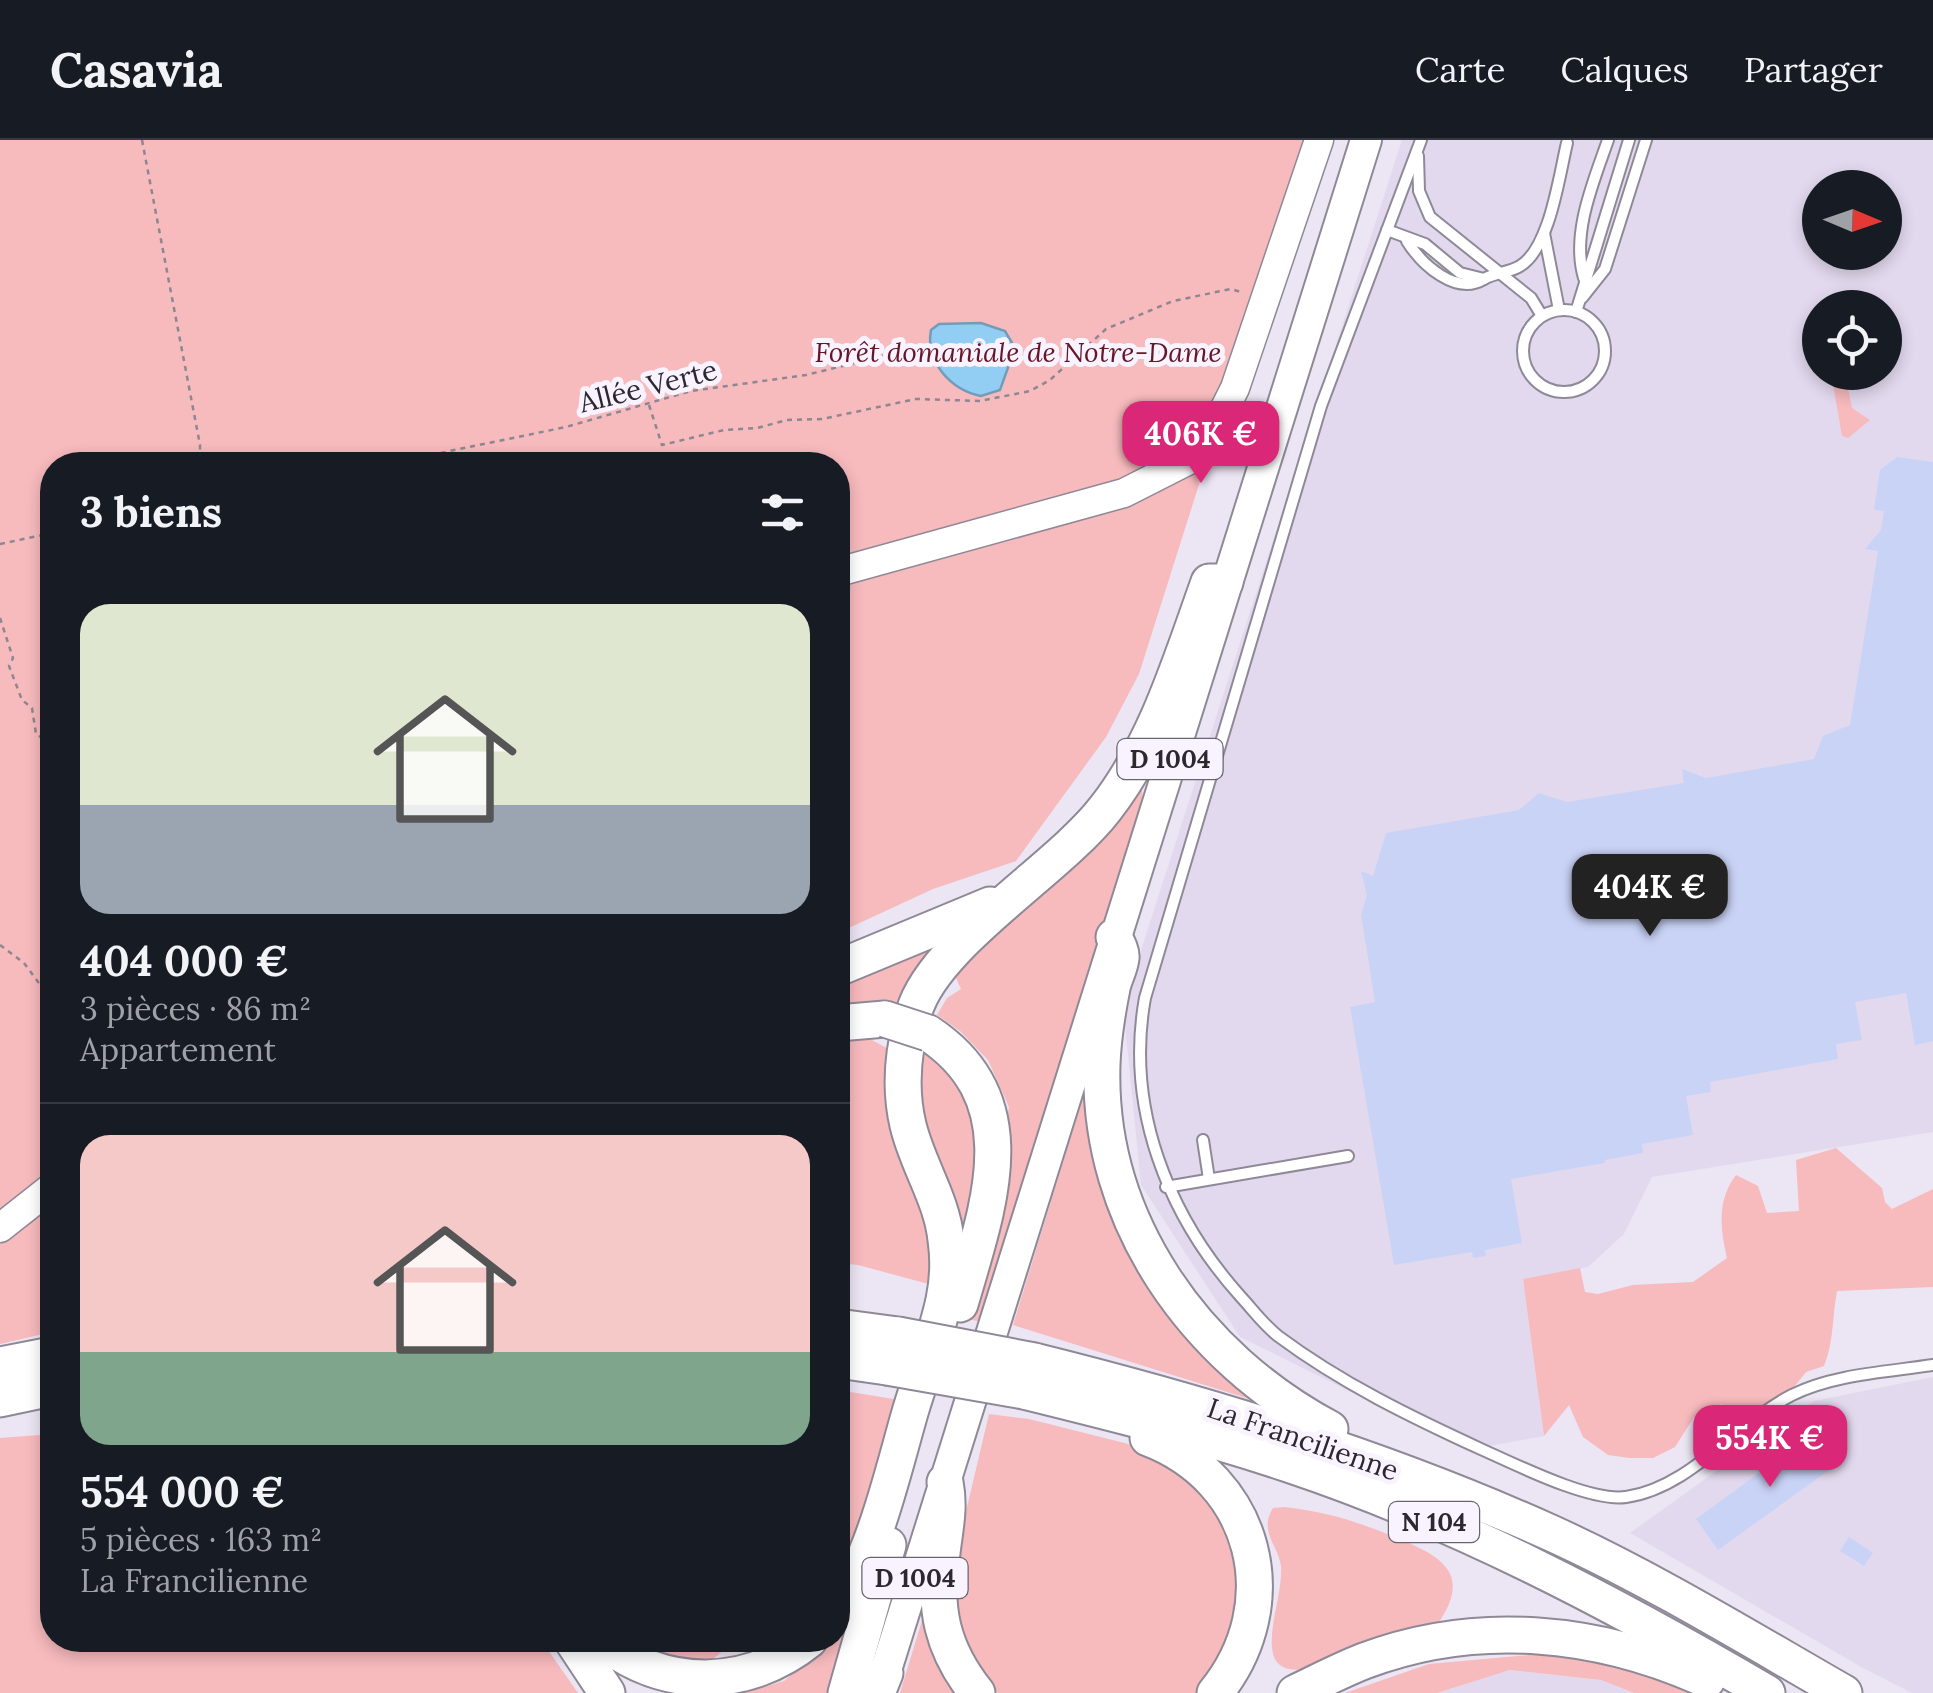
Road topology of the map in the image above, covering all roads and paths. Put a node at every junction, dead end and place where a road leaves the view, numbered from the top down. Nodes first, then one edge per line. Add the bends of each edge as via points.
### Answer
1 (142, 140) edge
2 (1319, 140) edge
3 (1366, 140) edge
4 (1421, 140) edge
5 (1608, 140) edge
6 (1630, 140) edge
7 (1646, 140) edge
8 (1567, 143) dead end
9 (1386, 230) junction
10 (1544, 233) junction
11 (1497, 271) junction
12 (1585, 279) junction
13 (1266, 300) junction
14 (1577, 307) junction
15 (1559, 310) junction
16 (1542, 316) junction
17 (924, 346) dead end
18 (649, 405) junction
19 (200, 452) edge
20 (445, 452) edge
21 (40, 535) edge
22 (0, 544) edge
23 (850, 568) edge
24 (1225, 582) junction
25 (0, 618) edge
26 (40, 737) edge
27 (1018, 892) junction
28 (1114, 937) junction
29 (0, 945) edge
30 (850, 963) edge
31 (40, 985) edge
32 (850, 1021) edge
33 (1203, 1140) dead end
34 (1348, 1156) dead end
35 (1209, 1179) junction
36 (1166, 1186) junction
37 (40, 1197) edge
38 (0, 1228) edge
39 (850, 1320) edge
40 (850, 1331) edge
41 (892, 1346) junction
42 (40, 1357) edge
43 (850, 1357) edge
44 (0, 1365) edge
45 (1933, 1365) edge
46 (1029, 1376) junction
47 (40, 1391) edge
48 (0, 1399) edge
49 (1079, 1404) junction
50 (945, 1482) junction
51 (1468, 1500) junction
52 (850, 1585) edge
53 (580, 1652) edge
54 (618, 1652) edge
55 (793, 1652) edge
56 (881, 1686) edge
57 (607, 1693) edge
58 (846, 1693) edge
59 (977, 1693) edge
60 (1215, 1693) edge
61 (1295, 1693) edge
62 (1733, 1693) edge
63 (1767, 1693) edge
64 (1844, 1693) edge

1 - 19 path
2 - 13 street
3 - 24 main road, D 1004
4 - 9 lane
4 - 11 lane via 1418,183 1426,212
5 - 12 lane via 1577,254
6 - 12 lane
7 - 14 lane via 1605,269
8 - 10 lane
9 - 11 lane via 1456,285 1471,287
9 - 36 lane via 1320,406 1144,998 1139,1050 1153,1148
10 - 11 lane via 1522,264
10 - 15 lane
11 - 16 lane
12 - 14 lane
13 - 18 path via 1231,289 1173,301 1106,328 1030,391 980,401 916,399 662,445
13 - 23 street via 1234,388 1193,458 1124,492
14 - 15 lane
14 - 16 lane via 1596,326 1604,358 1591,382 1569,392 1544,387 1525,365 1526,335
15 - 16 lane
17 - 18 path, Allée Verte via 806,375 690,391
18 - 20 path, Allée Verte
21 - 22 path
24 - 27 highway via 1209,582 1158,717 1108,806
24 - 28 main road, D 1004
25 - 26 path via 13,658 9,666
27 - 30 highway
27 - 52 highway via 932,977 915,1007 902,1065 908,1125 940,1207 947,1280 881,1506
28 - 50 main road, D 1004
28 - 51 highway via 1122,956 1104,1044 1106,1127 1136,1227 1172,1292 1226,1358 1288,1404 1341,1435 1425,1469
29 - 31 path
32 - 58 highway, bridge via 885,1018 928,1033 962,1059 977,1080 992,1126 994,1160 970,1268
33 - 35 lane
34 - 35 lane
35 - 36 lane
36 - 45 lane via 1218,1272 1275,1334 1384,1405 1598,1496 1624,1498 1670,1480 1807,1389
37 - 38 street
39 - 41 highway
40 - 41 highway, La Francilienne / N 104
41 - 43 highway, La Francilienne / N 104
41 - 46 highway, La Francilienne / N 104, bridge
42 - 44 highway
46 - 49 highway, La Francilienne / N 104
46 - 51 highway, La Francilienne / N 104 via 1227,1412
47 - 48 highway
49 - 60 highway via 1186,1456 1236,1510 1250,1552 1254,1602 1243,1648
49 - 63 highway, La Francilienne / N 104 via 1212,1439 1370,1495 1566,1582
50 - 56 main road, D 1004
50 - 59 highway via 950,1506 938,1610 952,1660
51 - 64 highway, La Francilienne / N 104 via 1664,1590
53 - 57 highway
54 - 55 highway via 662,1673 712,1679
61 - 62 highway via 1382,1656 1462,1638 1520,1634 1630,1649

